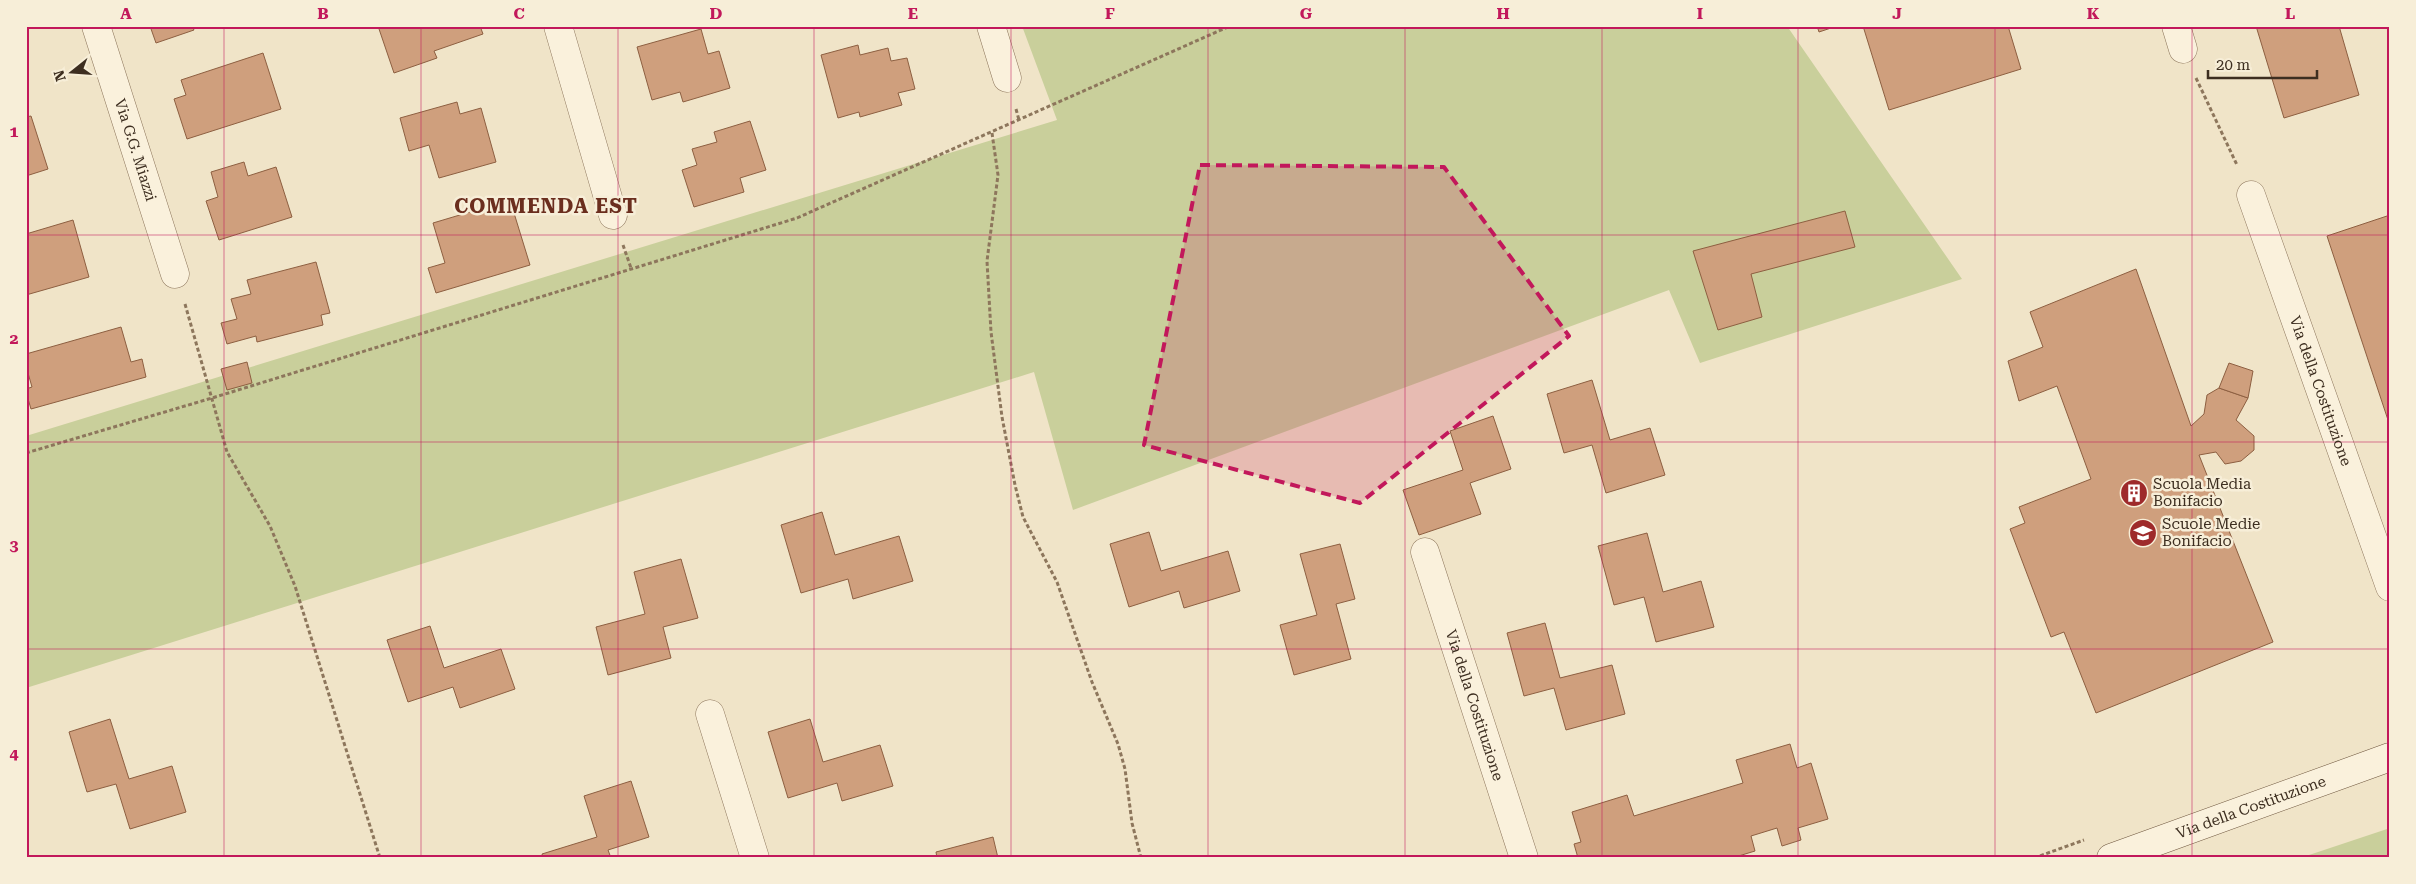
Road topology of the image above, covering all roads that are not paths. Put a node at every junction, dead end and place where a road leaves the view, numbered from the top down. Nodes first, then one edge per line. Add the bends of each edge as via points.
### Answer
1 (96, 26) edge
2 (558, 26) edge
3 (991, 26) edge
4 (1007, 78) dead end
5 (2251, 195) road end
6 (613, 215) dead end
7 (175, 274) road end
8 (1425, 552) dead end
9 (2390, 587) edge
10 (710, 714) dead end
11 (2390, 757) edge
12 (756, 858) edge
13 (1524, 858) edge
14 (2111, 858) edge

1 - 7 street, Via G.G. Miazzi
2 - 6 street
3 - 4 street
5 - 9 street, Via della Costituzione
8 - 13 street, Via della Costituzione
10 - 12 street
11 - 14 street, Via della Costituzione

